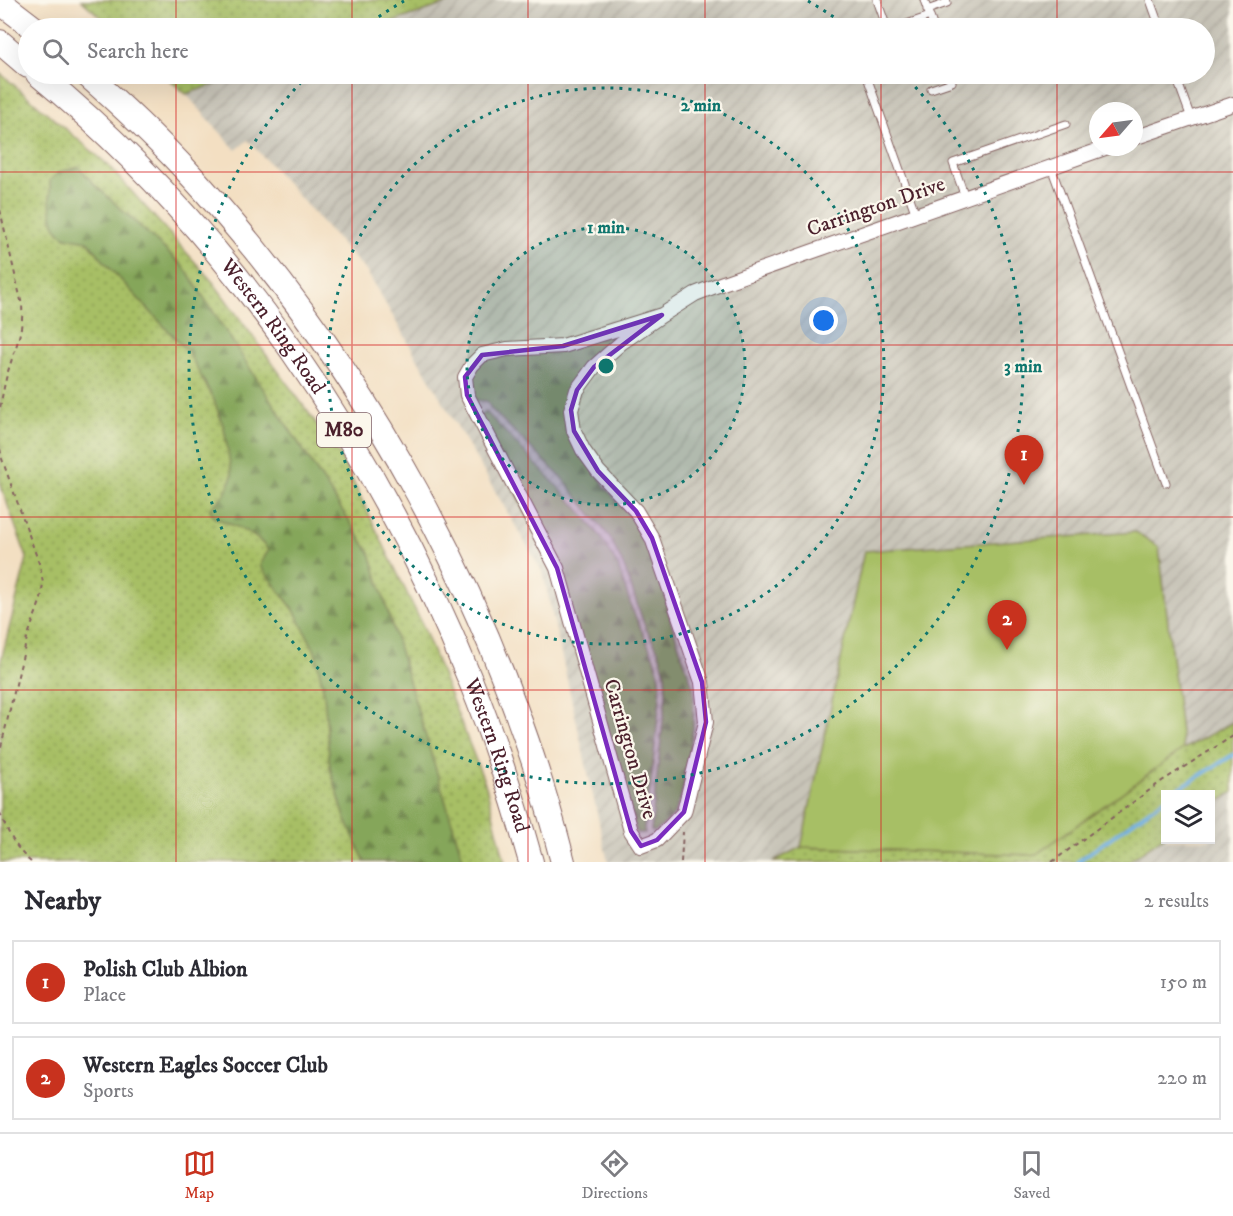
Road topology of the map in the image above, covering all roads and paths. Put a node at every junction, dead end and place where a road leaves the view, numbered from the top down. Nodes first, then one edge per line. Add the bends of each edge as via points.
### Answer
1 (877, 0) edge
2 (924, 0) edge
3 (946, 0) edge
4 (1150, 0) edge
5 (0, 2) edge
6 (928, 13) junction
7 (21, 18) edge
8 (883, 18) edge
9 (917, 18) edge
10 (930, 18) edge
11 (1156, 18) edge
12 (0, 42) edge
13 (18, 57) edge
14 (49, 84) edge
15 (97, 84) edge
16 (870, 84) edge
17 (946, 84) edge
18 (1179, 84) edge
19 (931, 89) dead end
20 (1233, 104) edge
21 (1191, 118) junction
22 (1066, 124) dead end
23 (1143, 135) edge
24 (1089, 154) edge
25 (1051, 167) junction
26 (965, 197) junction
27 (0, 210) edge
28 (916, 215) junction
29 (662, 315) junction
30 (0, 408) edge
31 (0, 448) edge
32 (1166, 483) dead end
33 (1233, 736) edge
34 (0, 752) edge
35 (684, 812) junction
36 (0, 813) edge
37 (31, 862) edge
38 (531, 862) edge
39 (563, 862) edge
40 (681, 862) edge
41 (1052, 862) edge

1 - 8 lane
2 - 6 lane
3 - 6 lane via 947,3
4 - 11 lane
5 - 7 highway
6 - 9 lane
6 - 10 lane
12 - 13 highway
14 - 38 highway, Western Ring Road / M80 via 117,145 204,238 289,347 338,422 394,517 438,605 504,770
15 - 39 highway, Western Ring Road / M80 via 183,168 251,245 314,327 376,419 444,543 484,630 533,758
16 - 28 lane
17 - 19 lane
18 - 21 lane
20 - 21 street
21 - 23 street
22 - 26 lane via 953,163
24 - 25 street, Carrington Drive
25 - 26 street, Carrington Drive
25 - 32 lane
26 - 28 street, Carrington Drive
27 - 30 path via 23,319
28 - 29 street, Carrington Drive via 695,294
29 - 35 street, Carrington Drive via 594,367 577,390 571,410 574,431 583,450 636,511 652,538 702,682 706,722
29 - 35 street, Carrington Drive via 563,346 507,349 482,356 472,364 465,381 466,395 557,568 631,831 641,846 657,840
31 - 34 path via 43,584
33 - 41 path via 1162,781
35 - 40 path
36 - 37 path via 18,849

